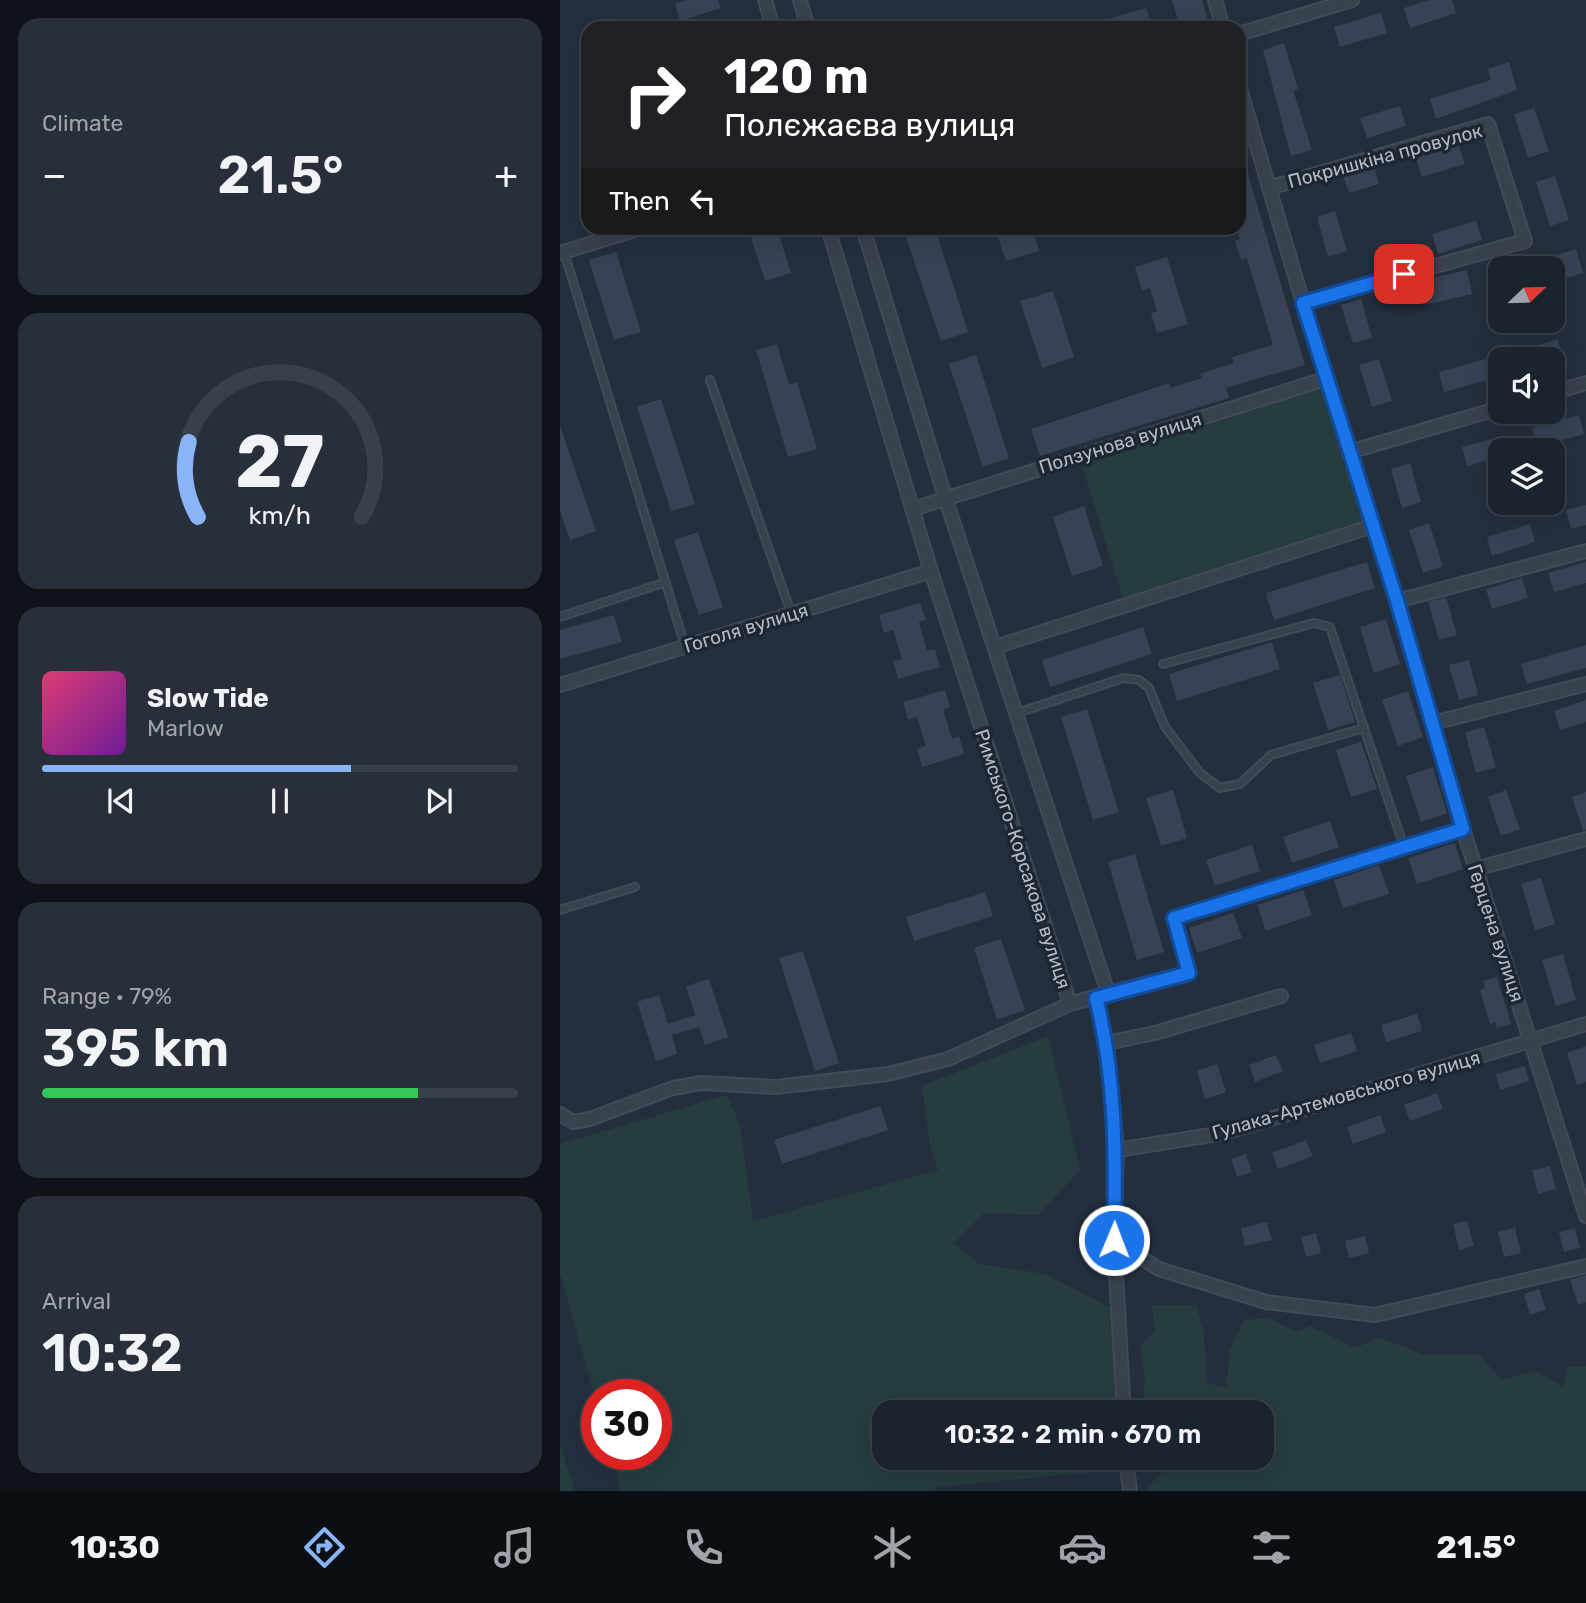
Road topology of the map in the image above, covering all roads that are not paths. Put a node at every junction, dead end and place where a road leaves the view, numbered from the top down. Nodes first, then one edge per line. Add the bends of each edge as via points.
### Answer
1 (765, 0) edge
2 (800, 0) edge
3 (1215, 0) edge
4 (1352, 0) edge
5 (771, 21) edge
6 (806, 21) edge
7 (1221, 21) edge
8 (1246, 32) edge
9 (1246, 109) edge
10 (1269, 188) junction
11 (618, 235) edge
12 (830, 235) edge
13 (865, 235) edge
14 (562, 252) edge
15 (1303, 303) junction
16 (1328, 379) junction
17 (710, 380) dead end
18 (1586, 383) edge
19 (1565, 389) edge
20 (1488, 411) edge
21 (1349, 452) junction
22 (945, 497) junction
23 (913, 509) junction
24 (1373, 526) junction
25 (1586, 551) edge
26 (931, 571) junction
27 (666, 582) junction
28 (1397, 601) junction
29 (791, 614) junction
30 (560, 617) edge
31 (685, 646) junction
32 (995, 647) junction
33 (1163, 664) dead end
34 (1586, 684) edge
35 (560, 685) edge
36 (1017, 713) junction
37 (1433, 723) junction
38 (1364, 728) junction
39 (1463, 829) junction
40 (1586, 839) edge
41 (1404, 847) junction
42 (1475, 869) junction
43 (635, 887) dead end
44 (560, 910) edge
45 (1102, 995) junction
46 (1281, 996) dead end
47 (1070, 1004) junction
48 (1586, 1024) edge
49 (1532, 1041) junction
50 (1107, 1042) junction
51 (560, 1114) edge
52 (1117, 1150) junction
53 (1583, 1190) edge
54 (1586, 1216) edge
55 (1114, 1240) junction
56 (1586, 1266) edge
57 (1123, 1400) edge
58 (1127, 1470) edge
59 (1130, 1491) edge

1 - 5 street
2 - 6 street
3 - 7 street
4 - 8 street
9 - 10 street, Герцена вулиця
10 - 15 street, Герцена вулиця
10 - 15 street, Покришкіна провулок via 1488,124 1525,240
11 - 14 street
12 - 23 street, Римського-Корсакова вулиця
13 - 22 street, Римського-Корсакова вулиця
14 - 27 lane
15 - 16 street, Герцена вулиця
16 - 21 street, Герцена вулиця
16 - 22 street, Ползунова вулиця
17 - 29 lane
18 - 19 street
20 - 21 street
21 - 24 street, Герцена вулиця
22 - 23 street, Ползунова вулиця
22 - 32 street, Римського-Корсакова вулиця
23 - 26 street, Римського-Корсакова вулиця
24 - 28 street, Герцена вулиця
24 - 32 street
25 - 28 street
26 - 29 street, Гоголя вулиця
26 - 47 street, Римського-Корсакова вулиця
27 - 30 lane
27 - 31 lane
28 - 37 street, Герцена вулиця
29 - 31 street, Гоголя вулиця
31 - 35 street, Гоголя вулиця
32 - 36 street, Римського-Корсакова вулиця
33 - 38 lane via 1314,623 1330,627
34 - 37 street
36 - 38 lane via 1123,678 1139,680 1149,688 1165,727 1200,773 1220,788 1240,784 1271,755
36 - 45 street, Римського-Корсакова вулиця
37 - 39 street, Герцена вулиця
38 - 41 lane
39 - 41 street
39 - 42 street, Герцена вулиця
40 - 42 street
41 - 45 street via 1174,918 1189,973
42 - 49 street, Герцена вулиця
43 - 44 lane
45 - 47 street, Римського-Корсакова вулиця
45 - 50 street
46 - 50 street via 1155,1033
47 - 51 street via 948,1059 888,1074 776,1087 701,1083 673,1088 590,1119 573,1122
48 - 49 street, Гулака-Артемовського вулиця
49 - 52 street, Гулака-Артемовського вулиця via 1224,1133
49 - 53 street, Герцена вулиця
50 - 52 street
52 - 55 street
53 - 54 street, Герцена вулиця
55 - 56 street via 1159,1269 1266,1302 1375,1315
55 - 57 street
58 - 59 street

